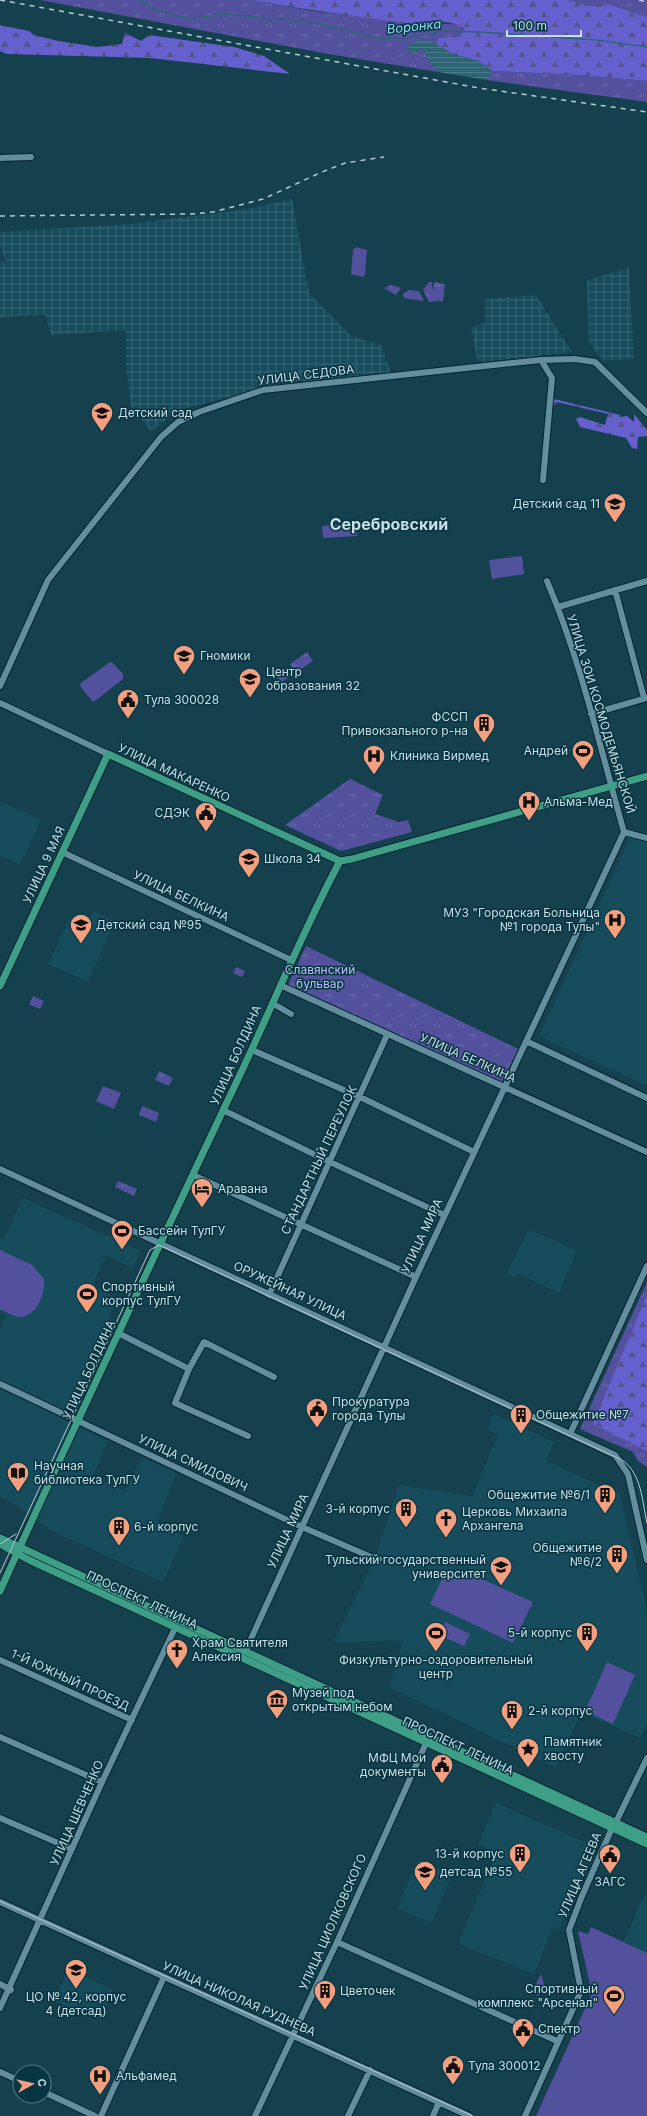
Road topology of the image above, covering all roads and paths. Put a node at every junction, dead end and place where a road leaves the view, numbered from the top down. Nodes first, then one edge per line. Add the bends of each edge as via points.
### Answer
1 (31, 157) dead end
2 (0, 158) edge
3 (541, 360) junction
4 (647, 413) edge
5 (543, 480) dead end
6 (547, 581) dead end
7 (647, 581) edge
8 (616, 590) junction
9 (558, 607) junction
10 (0, 686) edge
11 (646, 698) edge
12 (0, 703) edge
13 (591, 714) junction
14 (108, 754) junction
15 (647, 776) edge
16 (612, 786) junction
17 (624, 832) junction
18 (647, 838) edge
19 (62, 852) junction
20 (340, 861) junction
21 (291, 960) junction
22 (280, 985) junction
23 (0, 986) edge
24 (272, 1003) junction
25 (291, 1014) dead end
26 (387, 1035) junction
27 (526, 1041) junction
28 (252, 1050) junction
29 (504, 1086) junction
30 (360, 1097) junction
31 (647, 1098) edge
32 (224, 1110) junction
33 (474, 1152) junction
34 (647, 1152) edge
35 (330, 1162) junction
36 (0, 1169) edge
37 (193, 1175) junction
38 (444, 1215) junction
39 (301, 1225) junction
40 (162, 1243) junction
41 (647, 1266) edge
42 (416, 1277) junction
43 (269, 1294) junction
44 (118, 1333) junction
45 (385, 1347) junction
46 (189, 1369) junction
47 (274, 1377) dead end
48 (0, 1384) edge
49 (78, 1421) junction
50 (570, 1434) junction
51 (248, 1436) dead end
52 (302, 1527) junction
53 (0, 1538) edge
54 (0, 1544) edge
55 (18, 1550) junction
56 (379, 1559) dead end
57 (647, 1560) edge
58 (0, 1591) edge
59 (175, 1628) junction
60 (243, 1656) junction
61 (0, 1660) edge
62 (132, 1720) junction
63 (0, 1737) edge
64 (428, 1740) junction
65 (647, 1758) edge
66 (102, 1782) junction
67 (0, 1818) edge
68 (614, 1825) junction
69 (647, 1837) edge
70 (647, 1844) edge
71 (72, 1849) junction
72 (0, 1902) edge
73 (40, 1921) junction
74 (337, 1942) junction
75 (164, 1977) junction
76 (0, 1984) edge
77 (10, 1989) junction
78 (0, 2008) edge
79 (293, 2036) junction
80 (558, 2041) junction
81 (370, 2070) junction
82 (0, 2072) edge
83 (12, 2077) edge
84 (52, 2096) edge
85 (439, 2102) junction
86 (95, 2116) edge
87 (101, 2116) edge
88 (255, 2116) edge
89 (348, 2116) edge
90 (433, 2116) edge
91 (469, 2116) edge
92 (525, 2116) edge

1 - 2 street
3 - 4 street, УЛИЦА СЕДОВА via 575,359 595,362
3 - 5 street via 552,378
3 - 10 street, УЛИЦА СЕДОВА via 263,390 178,422 161,437 48,580
6 - 9 street, УЛИЦА ЗОИ КОСМОДЕМЬЯНСКОЙ
7 - 8 street
8 - 9 street
8 - 11 street
9 - 13 street, УЛИЦА ЗОИ КОСМОДЕМЬЯНСКОЙ
11 - 13 street
12 - 14 street, УЛИЦА МАКАРЕНКО
13 - 16 street, УЛИЦА ЗОИ КОСМОДЕМЬЯНСКОЙ
14 - 19 main road, УЛИЦА 9 МАЯ
14 - 20 main road, УЛИЦА МАКАРЕНКО
15 - 16 main road
16 - 17 street, УЛИЦА ЗОИ КОСМОДЕМЬЯНСКОЙ
16 - 20 main road
17 - 18 street, УЛИЦА ЗОИ КОСМОДЕМЬЯНСКОЙ
17 - 27 street, УЛИЦА МИРА
19 - 21 street, УЛИЦА БЕЛКИНА
19 - 23 main road, УЛИЦА 9 МАЯ
20 - 21 main road, УЛИЦА БОЛДИНА
21 - 22 main road, УЛИЦА БОЛДИНА
22 - 24 main road, УЛИЦА БОЛДИНА
22 - 26 street, УЛИЦА БЕЛКИНА
24 - 25 street
24 - 28 main road, УЛИЦА БОЛДИНА
26 - 29 street, УЛИЦА БЕЛКИНА
26 - 30 street, СТАНДАРТНЫЙ ПЕРЕУЛОК
27 - 29 street, УЛИЦА МИРА
27 - 31 street
28 - 30 street
28 - 32 main road, УЛИЦА БОЛДИНА
29 - 33 street, УЛИЦА МИРА
29 - 34 street, УЛИЦА БЕЛКИНА
30 - 33 street
30 - 35 street, СТАНДАРТНЫЙ ПЕРЕУЛОК
32 - 35 street
32 - 37 main road, УЛИЦА БОЛДИНА
33 - 38 street, УЛИЦА МИРА
35 - 38 street
35 - 39 street, СТАНДАРТНЫЙ ПЕРЕУЛОК
36 - 40 street, ОРУЖЕЙНАЯ УЛИЦА
37 - 39 street
37 - 40 main road, УЛИЦА БОЛДИНА
38 - 42 street, УЛИЦА МИРА
39 - 42 street
39 - 43 street, СТАНДАРТНЫЙ ПЕРЕУЛОК
40 - 43 street, ОРУЖЕЙНАЯ УЛИЦА
40 - 44 main road, УЛИЦА БОЛДИНА
41 - 50 street
42 - 45 street, УЛИЦА МИРА
43 - 45 street, ОРУЖЕЙНАЯ УЛИЦА
44 - 46 street
44 - 49 main road, УЛИЦА БОЛДИНА
45 - 50 street, ОРУЖЕЙНАЯ УЛИЦА
45 - 52 street, УЛИЦА МИРА
46 - 47 street via 204,1342
46 - 51 street via 175,1402
48 - 49 street, УЛИЦА СМИДОВИЧ
49 - 52 street, УЛИЦА СМИДОВИЧ
49 - 55 main road, УЛИЦА БОЛДИНА
50 - 57 street, ОРУЖЕЙНАЯ УЛИЦА via 615,1455 622,1464 630,1484
52 - 56 street, УЛИЦА СМИДОВИЧ
52 - 60 street, УЛИЦА МИРА
53 - 55 main road, ПРОСПЕКТ ЛЕНИНА
54 - 55 main road, ПРОСПЕКТ ЛЕНИНА
55 - 58 main road, УЛИЦА БОЛДИНА
55 - 59 main road, ПРОСПЕКТ ЛЕНИНА
55 - 60 main road, ПРОСПЕКТ ЛЕНИНА
59 - 60 main road, ПРОСПЕКТ ЛЕНИНА
59 - 62 street, УЛИЦА ШЕВЧЕНКО
60 - 64 main road, ПРОСПЕКТ ЛЕНИНА
61 - 62 street, 1-Й ЮЖНЫЙ ПРОЕЗД
62 - 66 street, УЛИЦА ШЕВЧЕНКО
63 - 66 street
64 - 68 main road, ПРОСПЕКТ ЛЕНИНА
64 - 74 street, УЛИЦА ЦИОЛКОВСКОГО
65 - 68 street, УЛИЦА АГЕЕВА
66 - 71 street, УЛИЦА ШЕВЧЕНКО
67 - 71 street
68 - 69 main road, ПРОСПЕКТ ЛЕНИНА
68 - 70 main road, ПРОСПЕКТ ЛЕНИНА
68 - 80 street, УЛИЦА АГЕЕВА via 569,1930 581,1991
71 - 73 street, УЛИЦА ШЕВЧЕНКО
72 - 73 street, УЛИЦА НИКОЛАЯ РУДНЕВА
73 - 75 street, УЛИЦА НИКОЛАЯ РУДНЕВА
73 - 77 street, УЛИЦА ШЕВЧЕНКО
74 - 79 street, УЛИЦА ЦИОЛКОВСКОГО
74 - 80 street
75 - 79 street, УЛИЦА НИКОЛАЯ РУДНЕВА
75 - 87 street
76 - 77 street
77 - 78 street, УЛИЦА ШЕВЧЕНКО
79 - 81 street, УЛИЦА НИКОЛАЯ РУДНЕВА
79 - 88 street, УЛИЦА ЦИОЛКОВСКОГО
80 - 92 street, УЛИЦА АГЕЕВА
81 - 85 street, УЛИЦА НИКОЛАЯ РУДНЕВА
81 - 89 street
82 - 83 street
84 - 86 street
85 - 90 street
85 - 91 street, УЛИЦА НИКОЛАЯ РУДНЕВА

